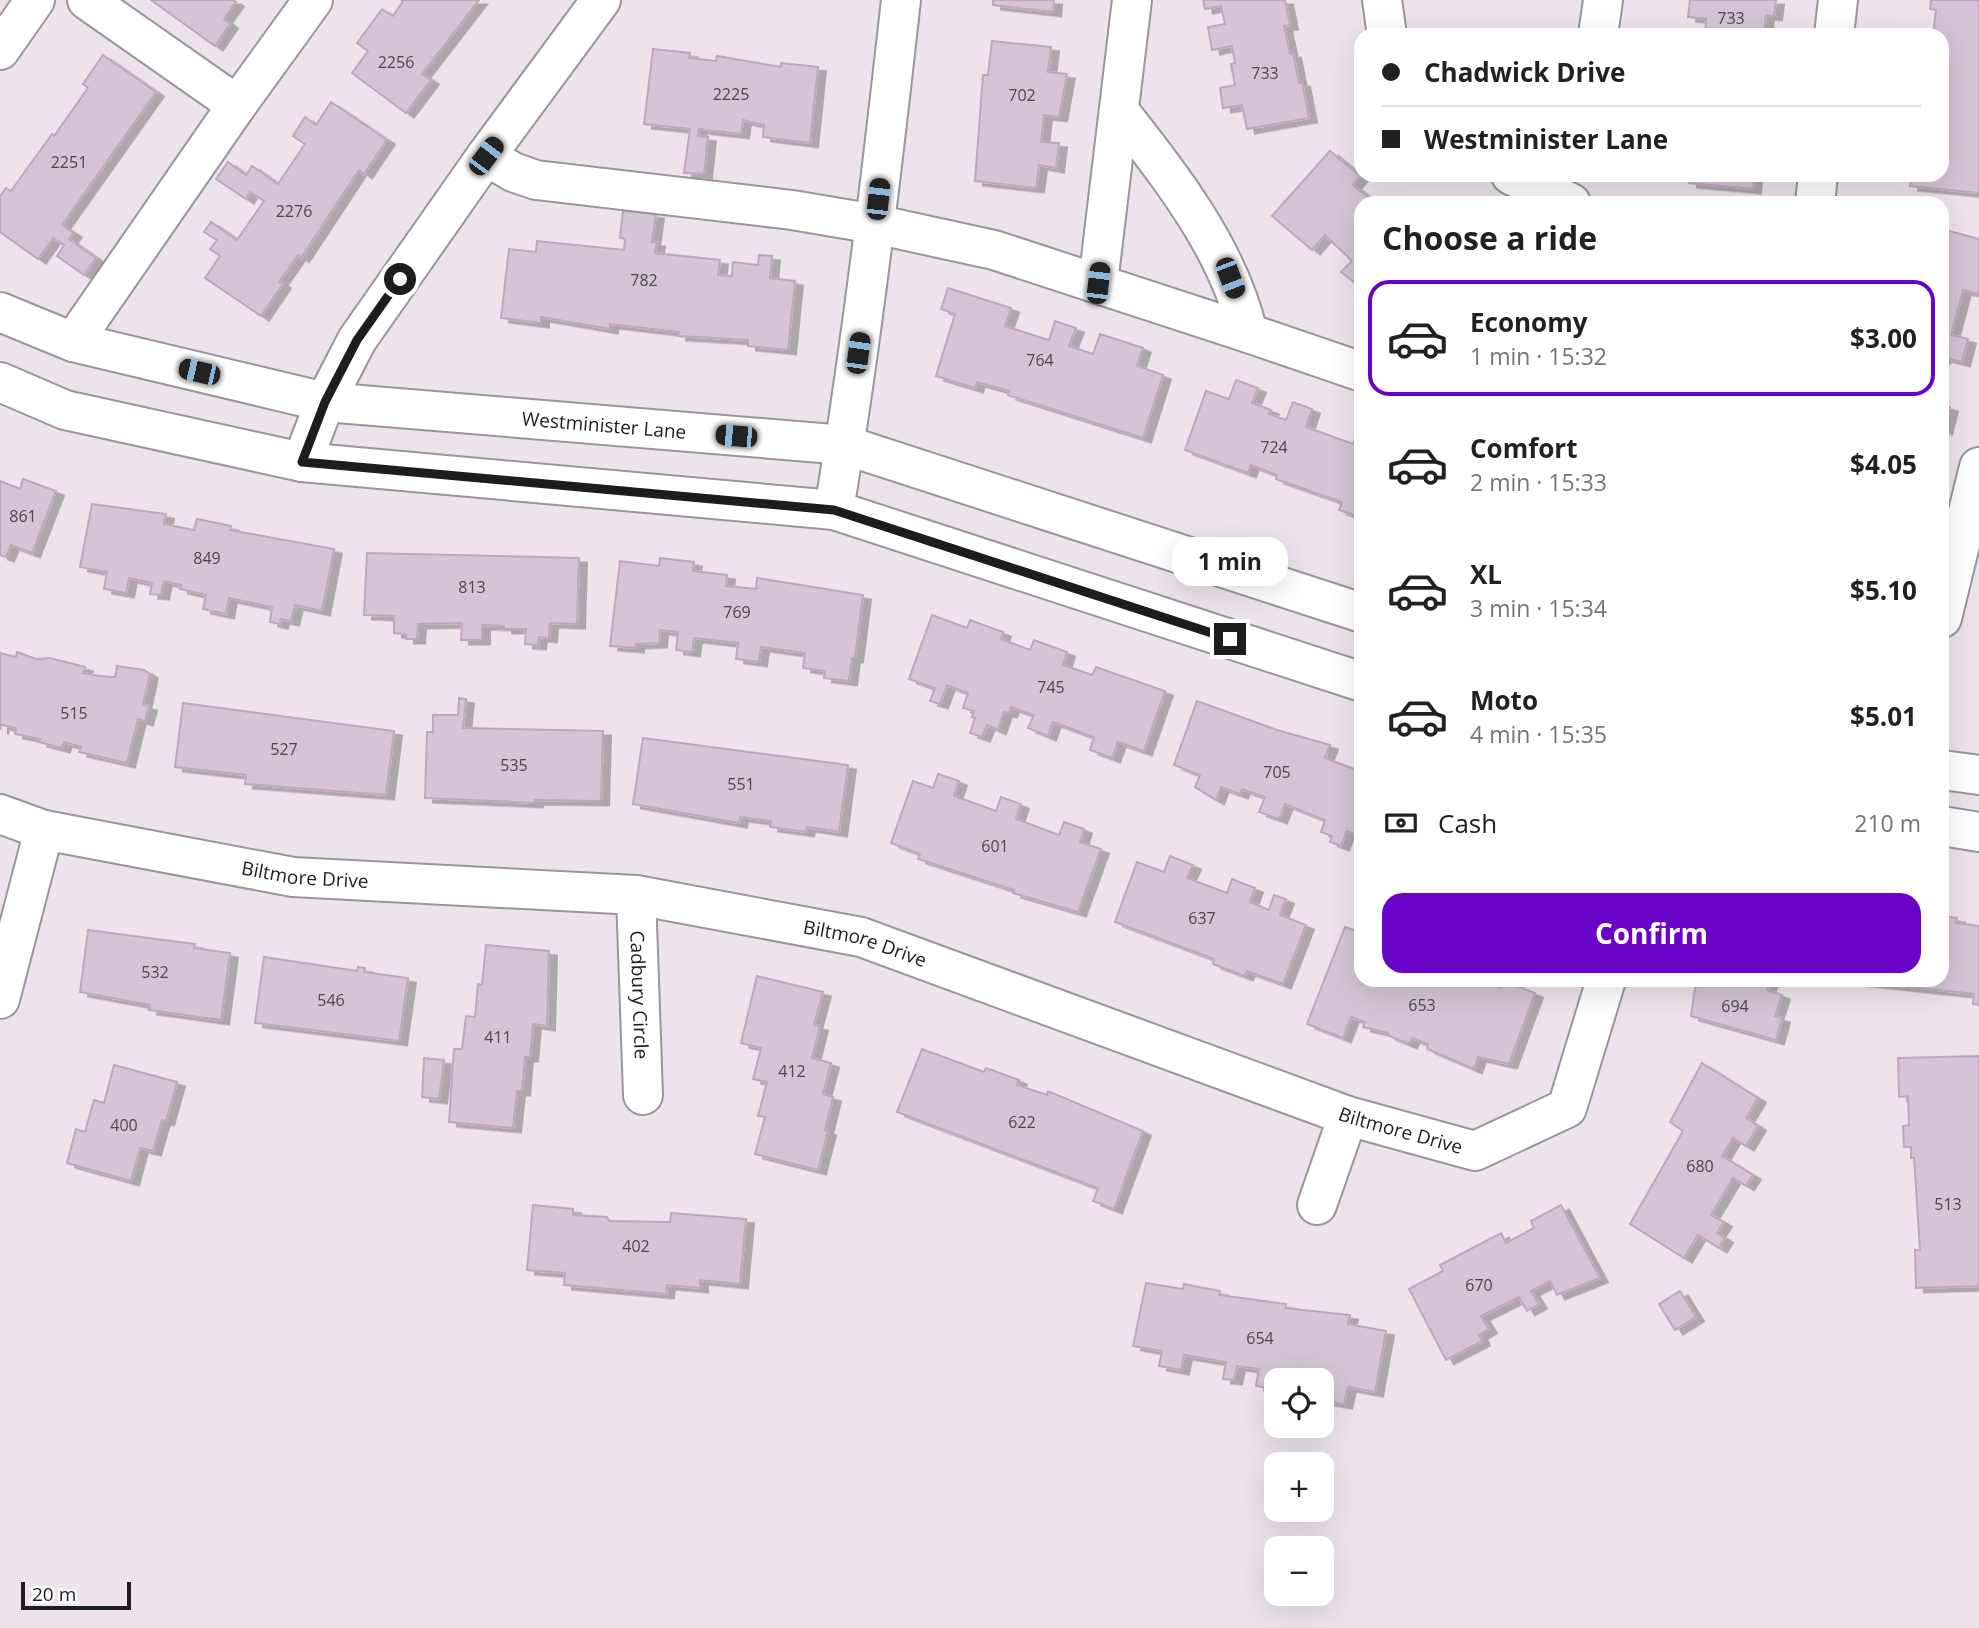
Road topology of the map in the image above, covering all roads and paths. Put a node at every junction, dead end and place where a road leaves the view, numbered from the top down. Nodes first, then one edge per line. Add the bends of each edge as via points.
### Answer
1 (35, 0) edge
2 (88, 0) edge
3 (313, 0) edge
4 (601, 0) edge
5 (901, 0) edge
6 (1132, 0) edge
7 (1382, 0) edge
8 (1603, 0) edge
9 (1838, 0) edge
10 (1386, 28) edge
11 (1599, 28) edge
12 (1835, 28) edge
13 (0, 50) edge
14 (237, 104) junction
15 (1120, 112) junction
16 (486, 156) junction
17 (1526, 182) edge
18 (1557, 196) edge
19 (876, 224) junction
20 (1098, 283) junction
21 (0, 312) edge
22 (1248, 333) junction
23 (73, 342) junction
24 (1354, 369) edge
25 (0, 382) edge
26 (325, 402) junction
27 (845, 445) junction
28 (302, 462) junction
29 (1979, 467) edge
30 (834, 510) junction
31 (1949, 589) edge
32 (1354, 610) edge
33 (1354, 679) edge
34 (1949, 771) edge
35 (1979, 775) edge
36 (0, 814) edge
37 (1949, 827) edge
38 (44, 830) junction
39 (1979, 832) edge
40 (636, 895) junction
41 (1604, 987) edge
42 (0, 999) edge
43 (643, 1095) dead end
44 (1348, 1116) junction
45 (1317, 1205) dead end

1 - 13 street
2 - 14 street
3 - 14 street
4 - 16 street
5 - 19 street
6 - 15 street
7 - 10 street
8 - 11 street
9 - 12 street
14 - 23 street
15 - 20 street
15 - 22 street via 1202,225 1230,278
16 - 19 street via 536,180
16 - 26 street via 357,340
17 - 18 street
19 - 20 street via 994,250
19 - 27 street
20 - 22 street
21 - 23 street, Westminister Lane
22 - 24 street
23 - 26 street, Westminister Lane
25 - 28 street via 65,410
26 - 27 street, Westminister Lane
26 - 28 street
27 - 30 street
27 - 32 street, Westminister Lane
28 - 30 street
29 - 31 street
30 - 33 street
34 - 35 street
36 - 38 street, Biltmore Drive
37 - 39 street
38 - 40 street, Biltmore Drive via 293,877
38 - 42 street
40 - 43 street, Cadbury Circle
40 - 44 street, Biltmore Drive via 861,937
41 - 44 street, Biltmore Drive via 1567,1108 1475,1151
44 - 45 street

